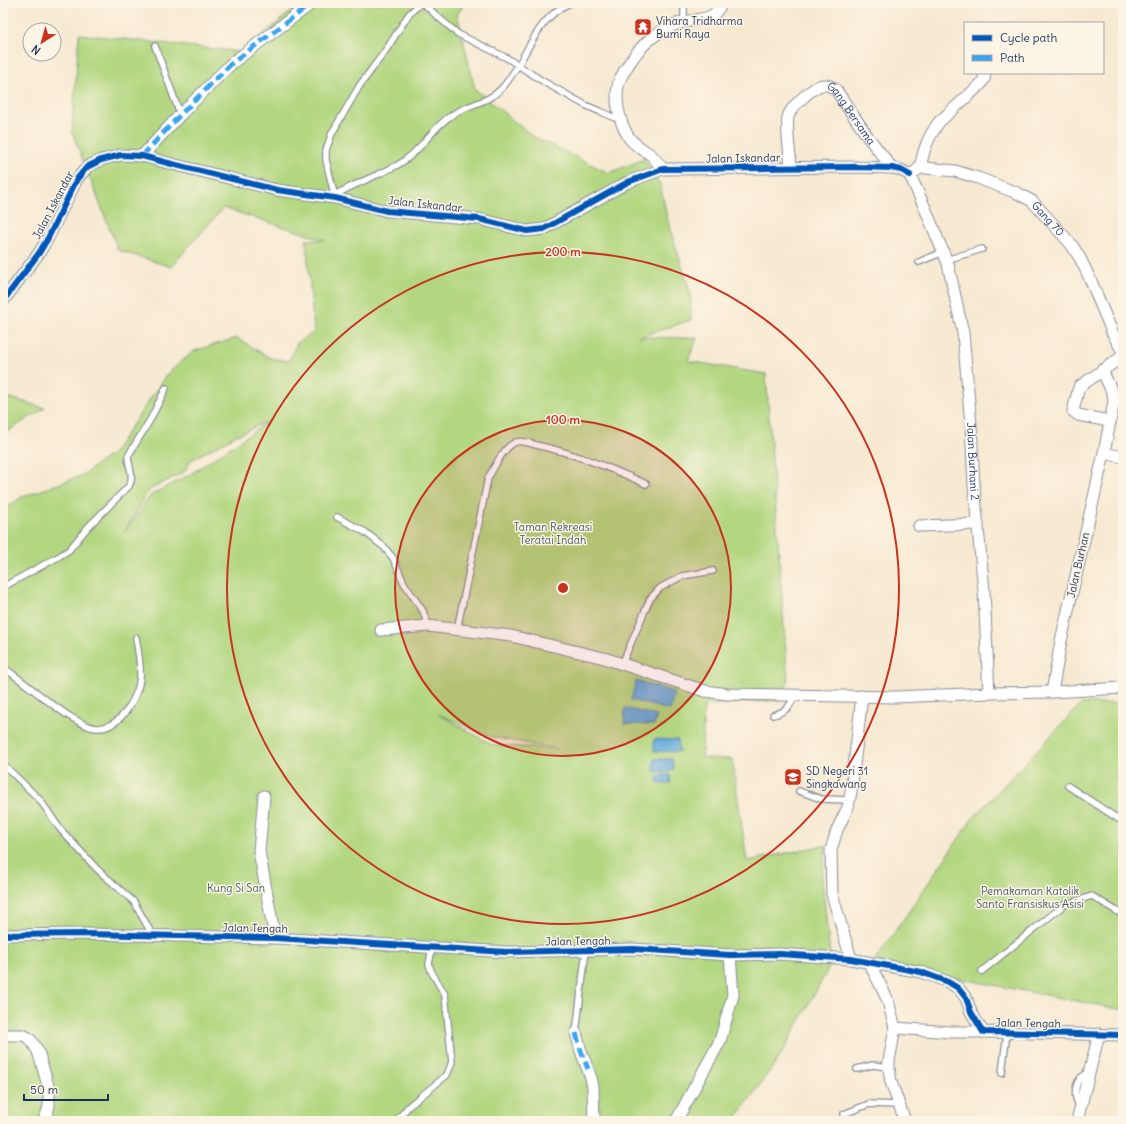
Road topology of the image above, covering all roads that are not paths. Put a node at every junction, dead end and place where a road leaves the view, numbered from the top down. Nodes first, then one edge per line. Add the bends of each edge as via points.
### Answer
1 (312, 3) edge
2 (422, 3) edge
3 (570, 3) edge
4 (684, 3) edge
5 (722, 3) edge
6 (684, 22) junction
7 (155, 46) dead end
8 (519, 65) junction
9 (985, 74) edge
10 (180, 115) junction
11 (620, 120) junction
12 (142, 156) junction
13 (791, 167) junction
14 (892, 168) junction
15 (920, 168) junction
16 (663, 169) junction
17 (910, 175) junction
18 (335, 196) junction
19 (982, 249) dead end
20 (944, 256) junction
21 (919, 262) dead end
22 (3, 301) edge
23 (1123, 352) edge
24 (1123, 356) edge
25 (1102, 370) junction
26 (166, 388) dead end
27 (1109, 422) junction
28 (1104, 453) junction
29 (1123, 457) edge
30 (646, 484) dead end
31 (338, 517) dead end
32 (978, 524) junction
33 (919, 526) dead end
34 (713, 571) dead end
35 (3, 587) edge
36 (428, 626) junction
37 (381, 630) dead end
38 (457, 630) junction
39 (136, 638) dead end
40 (622, 664) junction
41 (3, 667) edge
42 (1123, 688) edge
43 (1052, 692) junction
44 (989, 693) junction
45 (795, 695) junction
46 (862, 696) junction
47 (773, 715) dead end
48 (3, 764) edge
49 (1068, 786) dead end
50 (799, 791) dead end
51 (264, 796) dead end
52 (850, 800) junction
53 (1122, 819) edge
54 (1123, 916) edge
55 (3, 935) edge
56 (154, 937) junction
57 (275, 938) junction
58 (432, 948) junction
59 (586, 950) junction
60 (730, 954) junction
61 (850, 959) junction
62 (869, 963) junction
63 (982, 971) dead end
64 (895, 1028) junction
65 (983, 1032) junction
66 (1007, 1032) junction
67 (576, 1033) joint
68 (1099, 1034) junction
69 (3, 1035) edge
70 (1123, 1035) edge
71 (889, 1067) junction
72 (858, 1069) dead end
73 (1002, 1073) dead end
74 (900, 1105) junction
75 (844, 1114) dead end
76 (44, 1121) edge
77 (396, 1121) edge
78 (594, 1121) edge
79 (676, 1121) edge
80 (905, 1121) edge
81 (1077, 1121) edge

1 - 10 street via 232,63
2 - 8 lane via 458,34
2 - 18 lane via 409,14 360,85 332,133 326,150 328,171
3 - 8 lane via 552,14 539,30
4 - 6 lane
5 - 6 street via 705,19
6 - 11 street via 653,36 629,62 619,82 617,96
7 - 10 lane
8 - 11 lane via 585,105
8 - 18 lane via 501,90 490,98 455,113 438,126 405,161
9 - 15 street via 981,84 934,128 928,139
10 - 12 street
11 - 16 street via 628,137
12 - 18 street, Jalan Iskandar via 276,190
12 - 22 street, Jalan Iskandar via 121,155 87,167 77,179 39,253
13 - 14 street, Jalan Iskandar
13 - 14 street, Gang Bersama via 789,114 804,97 823,85 836,90
13 - 16 street, Jalan Iskandar
14 - 17 street, Jalan Iskandar
15 - 17 street
15 - 23 street, Gang 70 via 970,175 1032,201 1071,244 1080,258
16 - 18 street, Jalan Iskandar via 628,182 544,229 527,231 484,220 387,211
17 - 20 street, Jalan Burhani 2
19 - 20 lane
20 - 21 lane
20 - 32 street, Jalan Burhani 2 via 957,303 965,348
24 - 25 street
25 - 27 street, Jalan Burhan via 1114,401
25 - 27 street via 1079,387 1073,410 1078,415
26 - 35 lane via 128,456 132,478 129,486 69,550
27 - 28 street, Jalan Burhan
28 - 29 street
28 - 43 street, Jalan Burhan
30 - 38 lane via 606,465 554,449 523,442 509,446 488,478
31 - 36 lane via 365,532 384,547 423,611
32 - 33 street
32 - 44 street, Jalan Burhani 2
34 - 40 lane via 682,576 660,588 650,599
36 - 37 street
36 - 38 street
38 - 40 street via 511,636
39 - 41 lane via 141,669 140,683 133,701 122,717 114,724 104,727 85,726
40 - 45 street via 704,691
42 - 43 street
43 - 44 street
44 - 46 street
45 - 46 street
45 - 47 lane via 787,710
46 - 52 street
48 - 56 lane via 40,800 60,829 97,870 134,902
49 - 53 lane
50 - 52 lane via 821,798
51 - 57 street via 258,851
52 - 61 street via 832,846 831,878 832,894
54 - 63 lane via 1092,896 1064,905
55 - 56 street, Jalan Tengah via 85,934
56 - 57 street, Jalan Tengah
57 - 58 street, Jalan Tengah
58 - 59 street, Jalan Tengah via 508,952
58 - 77 lane via 429,964 445,995 452,1062 447,1074 409,1106
59 - 60 street, Jalan Tengah via 634,949
59 - 67 lane
60 - 61 street, Jalan Tengah via 780,954
60 - 79 street via 733,995 720,1041
61 - 62 street, Jalan Tengah
62 - 64 street via 885,996
62 - 65 street, Jalan Tengah via 921,972 958,988 966,998
64 - 65 street
64 - 71 street
65 - 66 street, Jalan Tengah
66 - 68 street, Jalan Tengah
66 - 73 lane
67 - 78 street via 593,1087
68 - 70 street, Jalan Tengah
68 - 81 street
69 - 76 street via 23,1035 30,1039 38,1051 49,1089 49,1106
71 - 72 lane via 873,1065
71 - 74 street via 891,1082
74 - 75 lane via 865,1105
74 - 80 street

